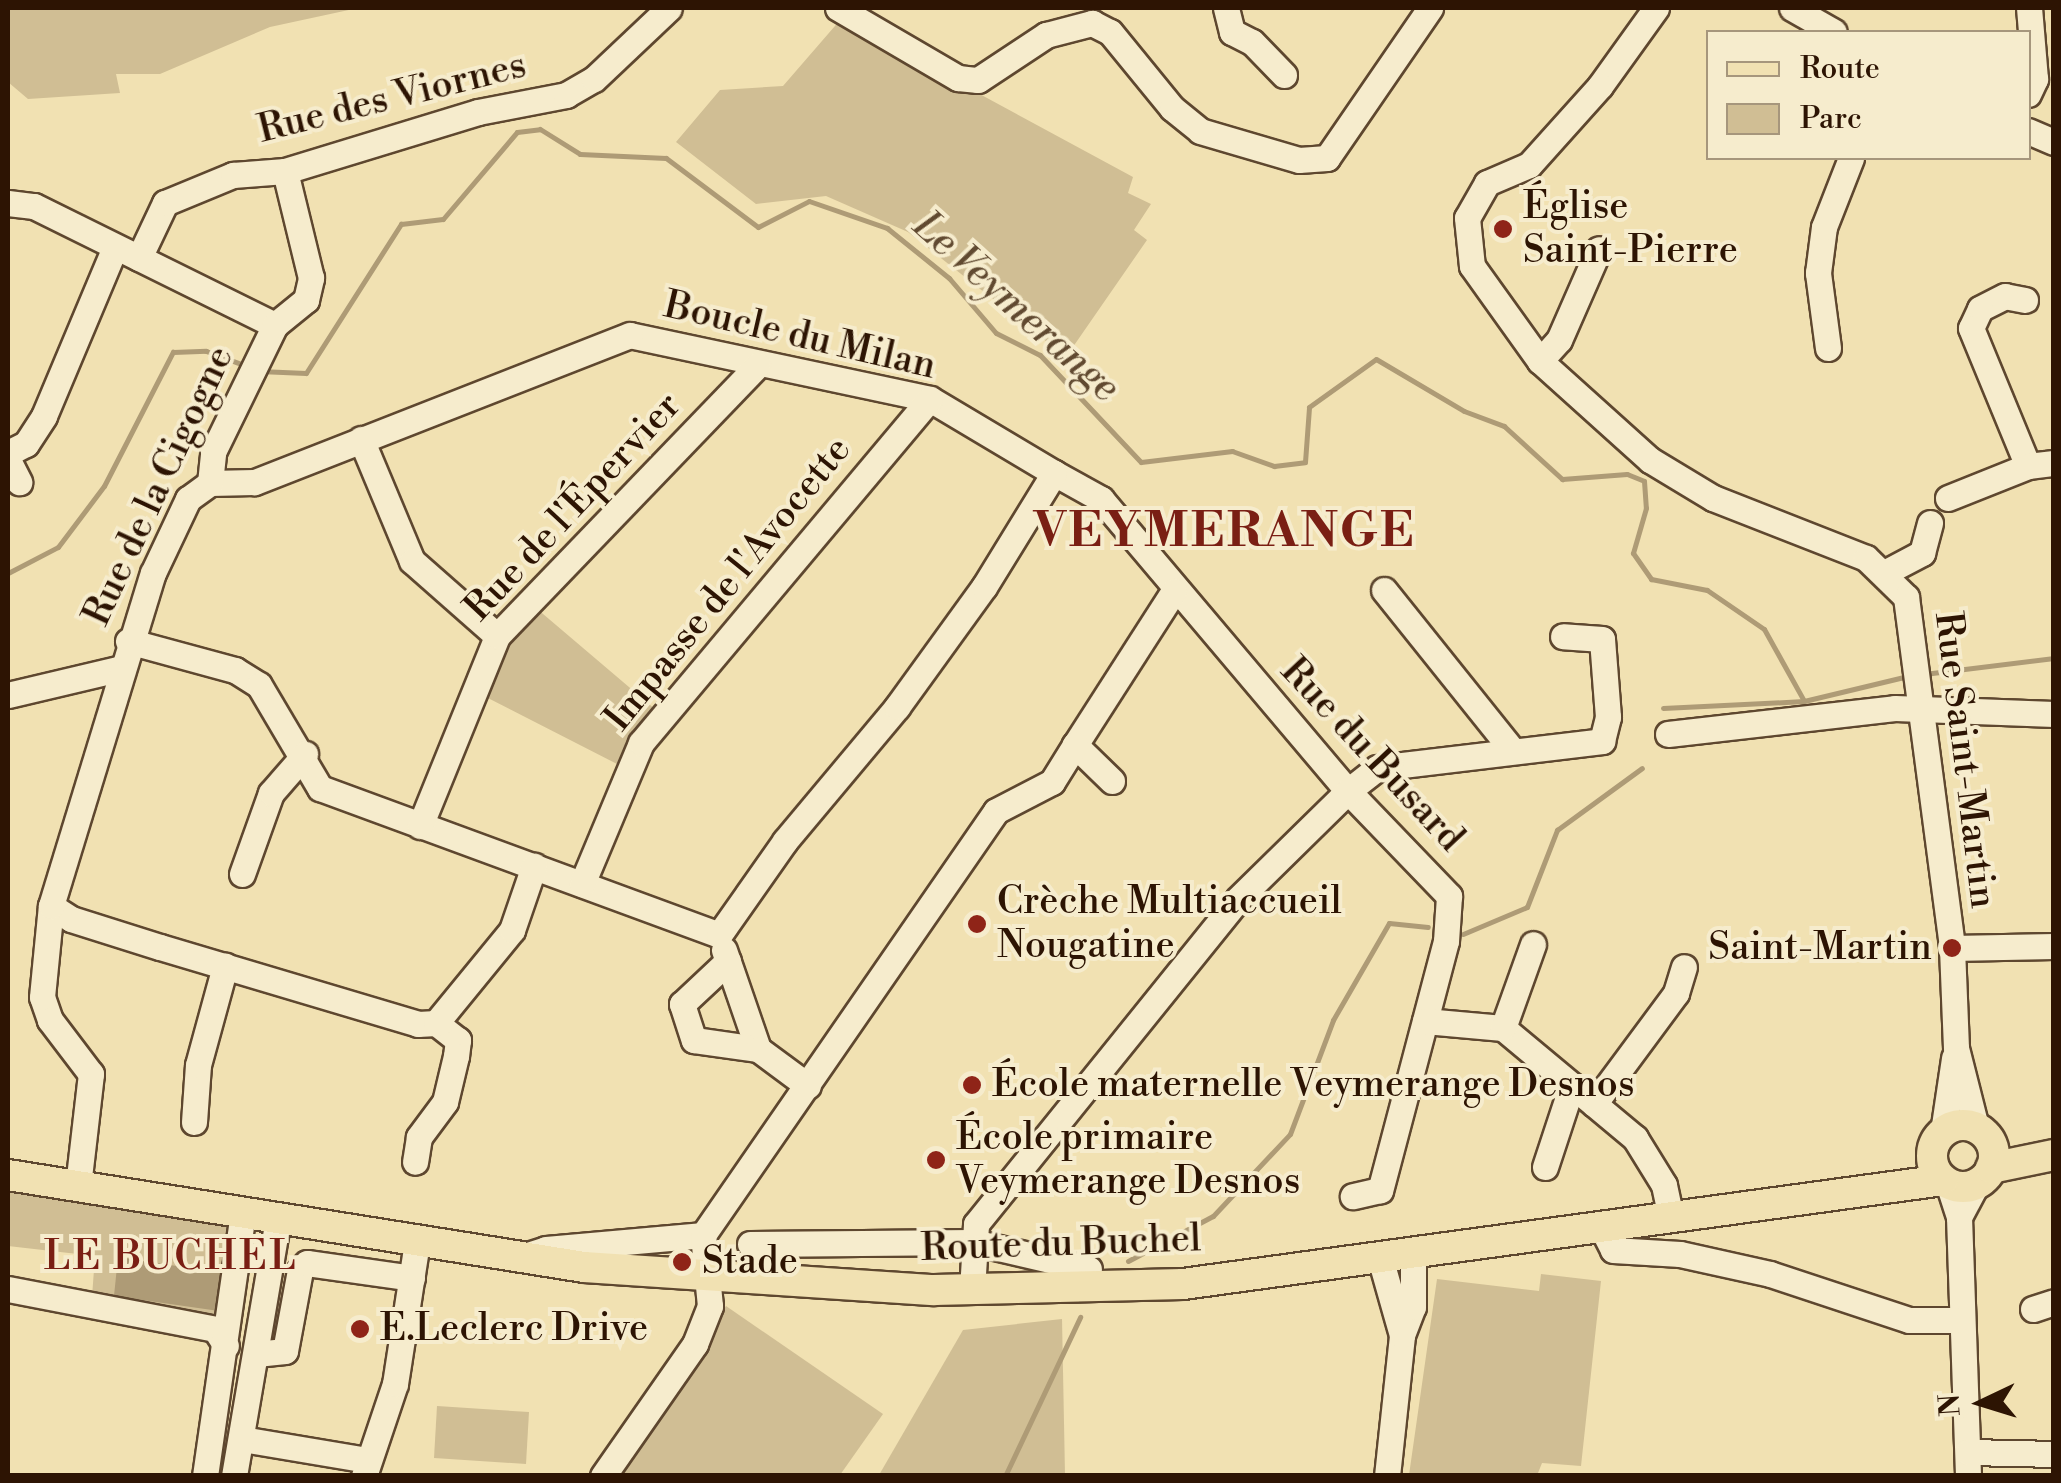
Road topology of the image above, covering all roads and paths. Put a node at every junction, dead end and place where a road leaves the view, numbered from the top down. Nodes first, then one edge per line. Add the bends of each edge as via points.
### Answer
1 (669, 8) edge
2 (838, 8) edge
3 (1226, 8) edge
4 (1430, 8) edge
5 (1656, 8) edge
6 (1792, 8) edge
7 (1830, 30) edge
8 (2031, 32) edge
9 (1284, 75) dead end
10 (2031, 88) edge
11 (1850, 160) edge
12 (285, 170) junction
13 (8, 203) edge
14 (1599, 250) dead end
15 (127, 252) junction
16 (2025, 300) dead end
17 (275, 326) junction
18 (1828, 348) dead end
19 (1540, 362) junction
20 (758, 365) junction
21 (930, 399) junction
22 (361, 439) junction
23 (2041, 464) edge
24 (11, 465) edge
25 (1054, 473) junction
26 (210, 483) junction
27 (1948, 498) dead end
28 (1930, 523) dead end
29 (1886, 572) junction
30 (1384, 590) dead end
31 (1174, 591) junction
32 (497, 636) junction
33 (1562, 636) dead end
34 (128, 641) junction
35 (118, 669) junction
36 (8, 695) edge
37 (1920, 698) junction
38 (2054, 714) edge
39 (1668, 734) dead end
40 (1075, 745) junction
41 (1513, 751) junction
42 (305, 754) junction
43 (1112, 781) dead end
44 (1348, 792) junction
45 (420, 826) junction
46 (534, 866) junction
47 (242, 874) dead end
48 (582, 884) junction
49 (51, 906) junction
50 (719, 935) junction
51 (1532, 944) dead end
52 (2054, 946) edge
53 (1952, 948) junction
54 (728, 961) junction
55 (225, 966) junction
56 (1684, 967) dead end
57 (1425, 1021) junction
58 (436, 1023) junction
59 (1504, 1028) junction
60 (1956, 1048) junction
61 (758, 1049) junction
62 (1572, 1085) junction
63 (808, 1086) junction
64 (1594, 1104) junction
65 (194, 1122) dead end
66 (1937, 1140) junction
67 (2043, 1155) edge
68 (415, 1162) dead end
69 (1971, 1164) junction
70 (1545, 1167) dead end
71 (8, 1175) edge
72 (1884, 1185) junction
73 (78, 1186) junction
74 (1353, 1196) dead end
75 (243, 1213) junction
76 (1671, 1218) junction
77 (278, 1219) junction
78 (1603, 1230) junction
79 (703, 1235) junction
80 (417, 1242) junction
81 (973, 1242) junction
82 (750, 1244) dead end
83 (1413, 1256) junction
84 (520, 1258) junction
85 (1381, 1262) junction
86 (1089, 1269) dead end
87 (703, 1277) junction
88 (412, 1278) junction
89 (8, 1290) edge
90 (972, 1290) junction
91 (1958, 1320) junction
92 (1402, 1336) junction
93 (226, 1346) junction
94 (256, 1354) junction
95 (242, 1439) junction
96 (2054, 1454) edge
97 (1968, 1464) edge
98 (366, 1468) edge
99 (205, 1476) edge
100 (234, 1476) edge
101 (603, 1476) edge
102 (1386, 1476) edge

1 - 12 street, Rue des Viornes via 594,79 566,95 478,112
2 - 4 street via 958,78 978,80 1046,35 1092,23 1110,32 1172,108 1200,131 1299,160 1327,158
3 - 9 street via 1232,32 1252,42
5 - 19 street via 1545,149 1530,165 1487,184 1467,218 1472,266
6 - 7 street
8 - 10 street
11 - 18 street via 1824,227 1818,274
12 - 15 street, Rue des Viornes via 233,175 165,203
12 - 17 street, Rue de la Cigogne via 311,278 306,300
13 - 15 street via 34,206
14 - 19 street via 1559,340
15 - 17 street
15 - 24 street, Rue des Viornes via 44,416
16 - 23 street via 2005,296 1992,302 1971,328
17 - 26 street, Rue de la Cigogne via 213,452
19 - 29 street via 1650,460 1712,498
20 - 21 street, Boucle du Milan
20 - 22 street, Boucle du Milan via 630,335
20 - 32 street, Rue de l'Épervier
21 - 25 street, Boucle du Milan
21 - 48 street, Impasse de l'Avocette via 641,743
22 - 26 street, Boucle du Milan via 254,482
22 - 32 street via 412,561
23 - 27 street
25 - 31 street, Rue du Busard via 1101,499
25 - 50 street via 898,707 785,841
26 - 34 street, Rue de la Cigogne via 188,500
28 - 29 street via 1922,553
29 - 37 street, Rue Saint-Martin via 1906,597
30 - 41 street
31 - 40 street
31 - 44 street, Rue du Busard
32 - 45 street, Rue de l'Épervier
33 - 41 street via 1602,639 1608,717 1602,741
34 - 35 street, Rue de la Cigogne
34 - 42 street via 247,678
35 - 36 street
35 - 49 street, Rue de la Cigogne
37 - 38 street
37 - 39 street
37 - 53 street, Rue Saint-Martin
40 - 43 street
40 - 63 street via 1052,782 996,812
41 - 44 street via 1377,768
42 - 45 street via 320,788
42 - 47 street via 271,793
44 - 57 street, Rue du Busard via 1449,896 1446,941
44 - 81 street via 1238,899 976,1224
45 - 46 street
46 - 48 street
46 - 58 street via 512,930
48 - 50 street
49 - 55 street via 71,920
49 - 73 street, Rue de la Cigogne via 42,997 50,1020 91,1074
50 - 54 street
51 - 59 street
52 - 53 street
53 - 60 street, Rue Saint-Martin
54 - 61 street
54 - 61 street via 682,1004 694,1040
55 - 58 street via 418,1024
55 - 65 street via 198,1066
56 - 64 street via 1676,994
57 - 59 street
57 - 74 street, Rue du Busard via 1380,1190
58 - 68 street via 458,1040 456,1056 446,1102 419,1137
59 - 62 street
60 - 66 street, Rue Saint-Martin
60 - 69 street, Rue Saint-Martin
61 - 63 street
62 - 64 street
62 - 70 street
63 - 79 street
64 - 76 street via 1635,1138 1664,1185
66 - 69 main road
66 - 69 main road
66 - 72 main road, Route du Buchel
67 - 69 main road
69 - 72 main road, Route du Buchel
69 - 91 street via 1959,1217
71 - 73 main road, Route du Buchel
72 - 76 main road, Route du Buchel
73 - 75 main road, Route du Buchel
75 - 77 main road, Route du Buchel
75 - 93 street
76 - 78 main road, Route du Buchel
77 - 80 main road, Route du Buchel
77 - 94 street
78 - 83 main road, Route du Buchel
78 - 91 street via 1613,1250 1680,1254 1770,1274 1909,1320
79 - 84 street, Route du Buchel via 546,1248
79 - 87 street
80 - 84 main road, Route du Buchel
80 - 88 street
81 - 82 street, Route du Buchel
81 - 86 street, Route du Buchel
81 - 90 street
83 - 85 main road, Route du Buchel
83 - 92 street via 1413,1307
84 - 87 main road, Route du Buchel
85 - 90 main road, Route du Buchel via 1184,1284
85 - 92 street
87 - 90 main road, Route du Buchel
87 - 101 street via 710,1306 695,1344
88 - 94 street via 307,1263 300,1270 285,1351
88 - 98 street via 395,1384
89 - 93 street via 216,1329
91 - 97 street
92 - 102 street
93 - 99 street
94 - 95 street
95 - 98 street
95 - 100 street
96 - 97 street

